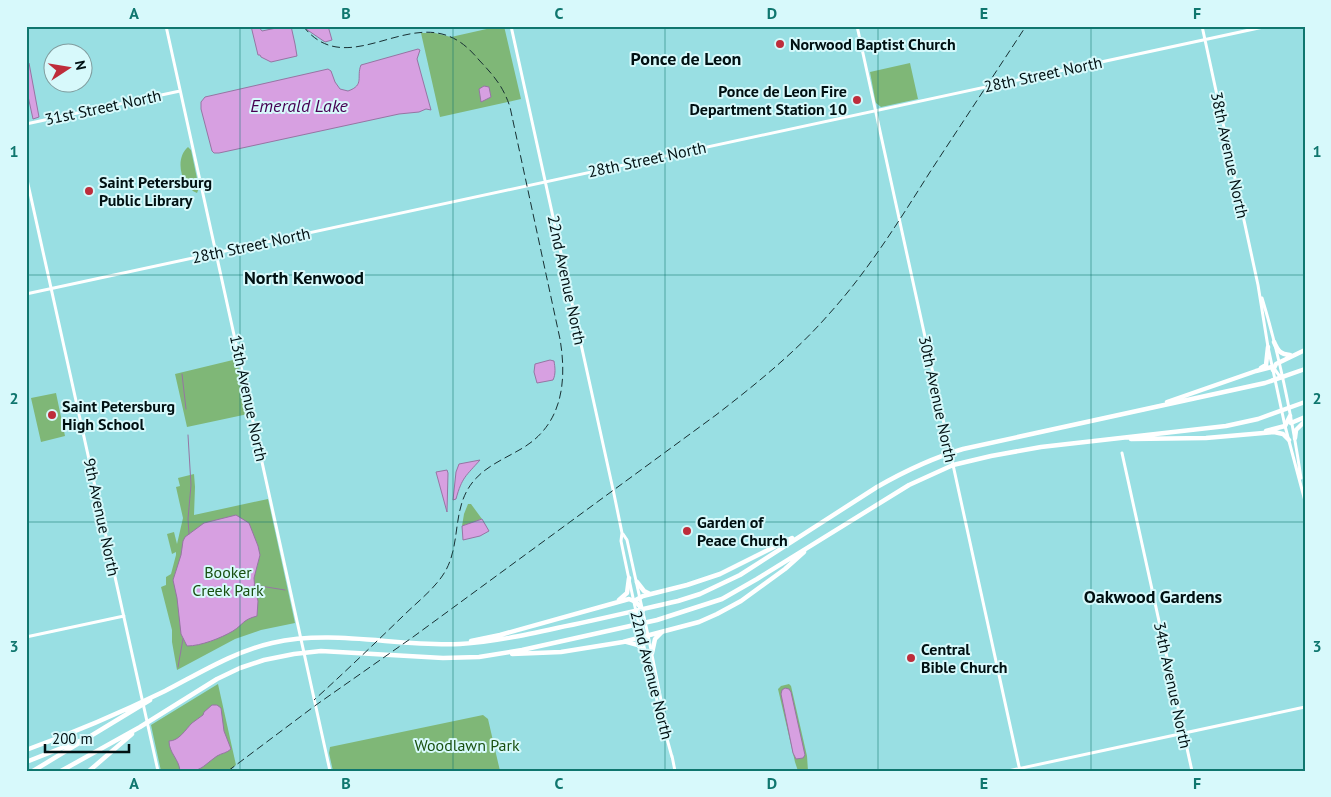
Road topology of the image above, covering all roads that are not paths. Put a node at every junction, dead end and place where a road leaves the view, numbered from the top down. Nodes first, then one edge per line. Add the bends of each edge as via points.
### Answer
1 (166, 26) edge
2 (511, 26) edge
3 (857, 26) edge
4 (1202, 26) edge
5 (1268, 26) edge
6 (1205, 40) junction
7 (180, 91) junction
8 (876, 110) junction
9 (26, 124) edge
10 (26, 175) edge
11 (545, 181) junction
12 (217, 252) junction
13 (1258, 285) junction
14 (51, 288) junction
15 (26, 294) edge
16 (1274, 342) junction
17 (1268, 347) junction
18 (1305, 350) edge
19 (1291, 356) junction
20 (1279, 363) junction
21 (1273, 369) junction
22 (1305, 369) edge
23 (1256, 371) junction
24 (1282, 380) junction
25 (1304, 402) edge
26 (1155, 407) junction
27 (1305, 419) edge
28 (1289, 421) junction
29 (1255, 433) junction
30 (1295, 438) junction
31 (1107, 439) junction
32 (1288, 440) junction
33 (1122, 453) dead end
34 (1302, 491) junction
35 (1305, 501) edge
36 (808, 531) junction
37 (622, 534) junction
38 (817, 541) junction
39 (628, 578) junction
40 (636, 582) junction
41 (650, 594) junction
42 (640, 597) junction
43 (634, 601) junction
44 (616, 602) junction
45 (643, 610) junction
46 (124, 616) junction
47 (639, 625) junction
48 (662, 632) junction
49 (648, 635) junction
50 (641, 637) junction
51 (26, 638) edge
52 (623, 642) junction
53 (445, 644) junction
54 (646, 653) junction
55 (652, 653) junction
56 (493, 655) junction
57 (139, 705) junction
58 (1305, 707) edge
59 (140, 727) junction
60 (1183, 733) junction
61 (94, 735) junction
62 (26, 750) edge
63 (672, 757) junction
64 (26, 762) edge
65 (1019, 770) edge
66 (33, 771) edge
67 (61, 771) edge
68 (89, 771) edge
69 (158, 771) edge
70 (330, 771) edge
71 (675, 771) edge
72 (1008, 771) edge
73 (1192, 771) edge

1 - 7 street, 13th Avenue North
2 - 11 street, 22nd Avenue North
3 - 8 street, 30th Avenue North
4 - 6 street, 38th Avenue North
5 - 6 street, 28th Street North
6 - 8 street, 28th Street North
6 - 13 street, 38th Avenue North
7 - 9 street, 31st Street North
7 - 12 street, 13th Avenue North
8 - 11 street, 28th Street North
8 - 65 street, 30th Avenue North
10 - 14 street, 9th Avenue North
11 - 12 street, 28th Street North
11 - 37 street, 22nd Avenue North
12 - 14 street, 28th Street North
12 - 70 street, 13th Avenue North
13 - 16 street, 38th Avenue North
13 - 17 street, 38th Avenue North
14 - 15 street, 28th Street North
14 - 46 street, 9th Avenue North
16 - 19 highway via 1280,353
16 - 20 street, 38th Avenue North
17 - 21 street, 38th Avenue North
17 - 23 highway via 1266,365
18 - 19 highway
19 - 20 highway
20 - 21 highway
20 - 24 street, 38th Avenue North
21 - 23 highway
21 - 24 street
21 - 28 street, 38th Avenue North via 1280,406
22 - 26 highway via 1265,383
23 - 26 highway
24 - 28 street, 38th Avenue North
25 - 31 highway via 1247,422
26 - 36 highway via 963,449 936,458 899,474
27 - 28 highway
27 - 30 highway via 1296,430
28 - 29 highway
28 - 30 street, 38th Avenue North
28 - 32 street, 38th Avenue North
29 - 31 highway via 1206,438
29 - 32 highway via 1278,432
30 - 34 street, 38th Avenue North
31 - 38 highway via 1041,447 940,470 908,485
32 - 34 street, 38th Avenue North
33 - 60 street, 34th Avenue North
34 - 35 street, 38th Avenue North
36 - 41 highway via 720,574
36 - 53 highway via 722,584 678,601 498,640
37 - 39 street, 22nd Avenue North
37 - 40 street, 22nd Avenue North via 627,540
38 - 48 highway via 741,601 699,622
38 - 56 highway via 722,599 657,620
39 - 43 street, 22nd Avenue North
39 - 44 highway via 625,595
40 - 41 highway
40 - 42 street, 22nd Avenue North
41 - 42 highway
42 - 43 highway
42 - 45 street, 22nd Avenue North
43 - 44 highway
43 - 45 highway
43 - 47 street, 22nd Avenue North
44 - 53 highway via 500,635
45 - 49 street, 22nd Avenue North
46 - 51 street
46 - 69 street, 9th Avenue North
47 - 49 highway
47 - 50 street, 22nd Avenue North
48 - 49 highway
48 - 55 highway via 655,639
49 - 50 highway
49 - 55 street, 22nd Avenue North
50 - 52 highway
50 - 54 street, 22nd Avenue North
52 - 54 highway via 634,643
52 - 56 highway via 561,652
53 - 57 highway via 319,637 269,644 239,654
54 - 63 street, 22nd Avenue North
55 - 63 street, 22nd Avenue North
56 - 59 highway via 460,658 321,651 272,657 217,679
57 - 61 highway
57 - 62 highway
58 - 60 street
59 - 67 highway
59 - 68 highway
60 - 65 street
60 - 73 street, 34th Avenue North
61 - 64 highway
61 - 66 highway
63 - 71 street, 22nd Avenue North
65 - 72 street

